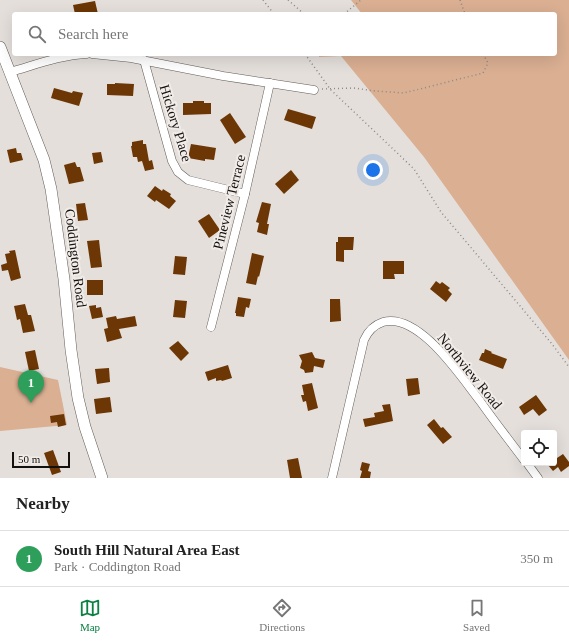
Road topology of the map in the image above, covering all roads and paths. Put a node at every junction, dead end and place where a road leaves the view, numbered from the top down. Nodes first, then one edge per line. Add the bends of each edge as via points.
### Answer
1 (263, 0) edge
2 (288, 0) edge
3 (361, 0) edge
4 (460, 0) edge
5 (272, 12) edge
6 (302, 12) edge
7 (346, 12) edge
8 (464, 12) edge
9 (0, 47) edge
10 (71, 56) edge
11 (119, 56) edge
12 (306, 56) edge
13 (484, 56) edge
14 (144, 60) junction
15 (10, 72) junction
16 (270, 83) junction
17 (330, 89) junction
18 (314, 90) joint
19 (245, 194) junction
20 (211, 327) dead end
21 (569, 367) edge
22 (521, 456) edge
23 (528, 466) edge
24 (102, 478) edge
25 (332, 478) edge
26 (538, 478) edge

1 - 5 path
2 - 6 path
3 - 7 path
4 - 8 path
9 - 15 street, Coddington Road
10 - 15 street
11 - 14 street
12 - 17 path
13 - 17 path via 488,63 483,73 404,93 354,88
14 - 16 street
14 - 19 street, Hickory Place via 172,161 178,172 182,177 194,182
15 - 24 street, Coddington Road via 44,160 51,189 78,398 84,427
16 - 18 street
16 - 19 street, Pineview Terrace
17 - 18 path
17 - 21 path via 414,169 441,212
19 - 20 street, Pineview Terrace
22 - 25 street, Northview Road via 459,374 429,340 410,326 392,320 375,326 364,340
23 - 26 street

